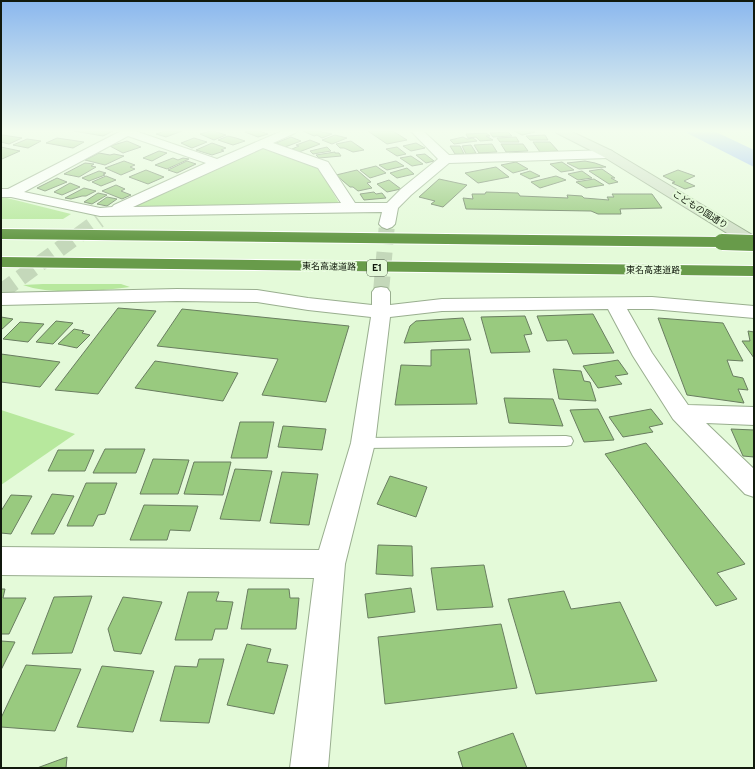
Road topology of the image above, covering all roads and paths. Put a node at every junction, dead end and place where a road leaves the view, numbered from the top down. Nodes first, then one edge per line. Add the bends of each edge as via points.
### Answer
1 (57, 167) edge
2 (209, 167) edge
3 (324, 167) edge
4 (436, 167) edge
5 (629, 167) edge
6 (6, 193) edge
7 (391, 207) junction
8 (351, 208) junction
9 (105, 216) junction
10 (386, 224) tunnel mouth
11 (1, 234) edge
12 (754, 243) edge
13 (1, 262) edge
14 (754, 271) edge
15 (1, 299) edge
16 (381, 302) junction
17 (614, 303) junction
18 (754, 312) edge
19 (681, 412) junction
20 (754, 416) edge
21 (566, 441) dead end
22 (363, 443) junction
23 (754, 486) edge
24 (1, 561) edge
25 (330, 564) junction
26 (309, 768) edge

1 - 6 street
2 - 9 street
3 - 8 street
4 - 7 street
5 - 12 main road, こどもの国通り
6 - 9 street via 100,212
7 - 8 street
7 - 10 street
8 - 9 street
11 - 12 highway, bridge
13 - 14 highway, 東名高速道路 / E1
15 - 16 street via 177,295 257,296 308,304
16 - 17 street via 442,305
16 - 22 street
17 - 18 street via 652,303
17 - 19 street via 643,356
19 - 20 street
19 - 23 street
21 - 22 lane
22 - 25 street
24 - 25 street
25 - 26 street

